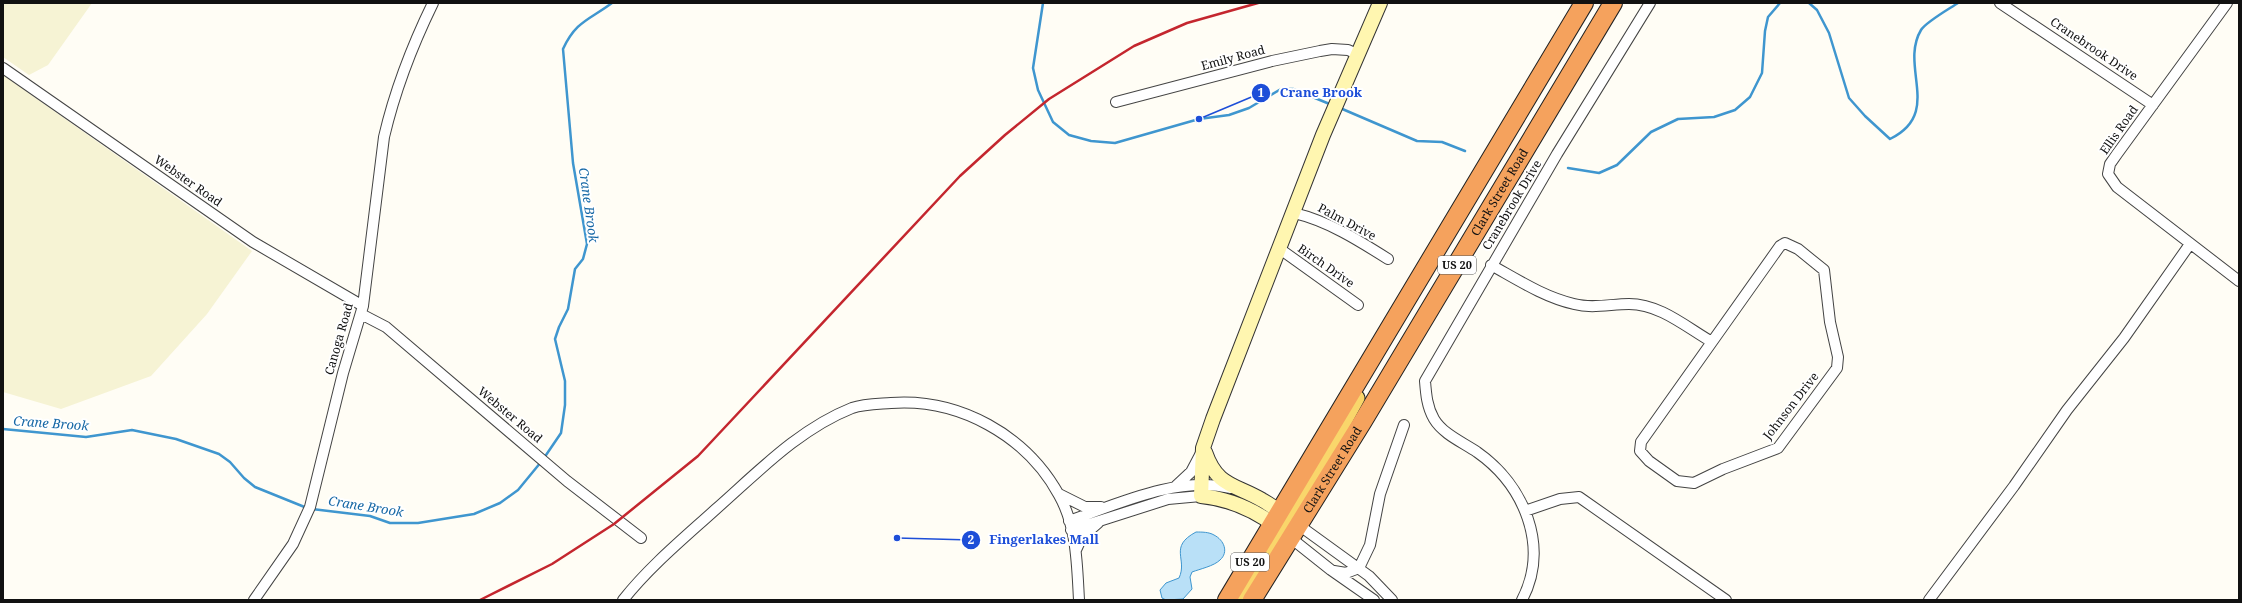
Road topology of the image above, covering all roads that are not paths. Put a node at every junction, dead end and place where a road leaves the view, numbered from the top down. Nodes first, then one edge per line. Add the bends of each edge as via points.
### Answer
1 (433, 3) edge
2 (1380, 3) edge
3 (1584, 3) edge
4 (1613, 3) edge
5 (1650, 3) edge
6 (2000, 3) edge
7 (2227, 3) edge
8 (1358, 54) junction
9 (3, 68) edge
10 (1116, 102) dead end
11 (2153, 105) junction
12 (1294, 213) junction
13 (2190, 244) junction
14 (1280, 249) junction
15 (1388, 259) dead end
16 (1491, 265) junction
17 (2239, 281) edge
18 (1358, 305) dead end
19 (362, 310) junction
20 (1712, 342) junction
21 (1404, 424) dead end
22 (1203, 448) junction
23 (1176, 486) junction
24 (1201, 490) junction
25 (1237, 490) junction
26 (1059, 494) junction
27 (1111, 506) junction
28 (1525, 511) junction
29 (1102, 519) junction
30 (1070, 525) junction
31 (1286, 525) junction
32 (641, 538) dead end
33 (1076, 550) junction
34 (1359, 568) junction
35 (1332, 570) junction
36 (254, 600) edge
37 (623, 600) edge
38 (1079, 600) edge
39 (1227, 600) edge
40 (1240, 600) edge
41 (1252, 600) edge
42 (1374, 600) edge
43 (1392, 600) edge
44 (1522, 600) edge
45 (1726, 600) edge
46 (1929, 600) edge

1 - 19 street, Canoga Road via 401,78 384,137
2 - 8 street
3 - 31 highway, US 20 via 1391,324
4 - 31 highway, Clark Street Road / US 20
5 - 16 street, Cranebrook Drive
6 - 11 street, Cranebrook Drive
7 - 11 street, Ellis Road
8 - 10 street, Emily Road via 1348,50 1332,49 1272,60
8 - 12 street via 1318,146
9 - 19 street, Webster Road via 253,242
11 - 13 street, Ellis Road via 2110,164 2108,174 2117,187
12 - 14 street
12 - 15 street, Palm Drive via 1333,227
13 - 17 street, Ellis Road
13 - 46 street via 2124,338 2067,410
14 - 18 street, Birch Drive
14 - 22 street
16 - 20 street via 1546,294 1574,305 1629,304 1653,308
16 - 28 street, Cranebrook Drive via 1425,381 1427,403 1438,424 1447,433 1478,452 1506,479
19 - 32 street, Webster Road via 386,326 536,454
19 - 36 street, Canoga Road via 303,527
20 - 20 street, Johnson Drive via 1782,244 1798,248 1824,270 1830,322 1838,357 1837,368 1778,448 1694,483 1683,483 1649,461 1642,455 1639,447
21 - 34 street via 1380,494 1370,545
22 - 23 street via 1191,472
22 - 24 street
22 - 25 street via 1212,469
23 - 24 street
23 - 27 street
24 - 25 street via 1218,485
24 - 29 street
24 - 31 street
25 - 31 street via 1262,500
26 - 27 street via 1085,507
26 - 30 street
26 - 37 street via 1014,441 955,409 908,402 854,408 815,427 777,455 662,558
27 - 30 street
28 - 44 street, Cranebrook Drive via 1530,521 1535,554
28 - 45 street via 1560,499 1579,497
29 - 30 street
29 - 33 street via 1082,537
30 - 33 street
31 - 34 street
31 - 35 street
31 - 39 highway, Clark Street Road / US 20
31 - 40 main road
31 - 41 highway, Clark Street Road / US 20
33 - 38 street
34 - 35 street via 1346,573
34 - 43 street
35 - 42 street

